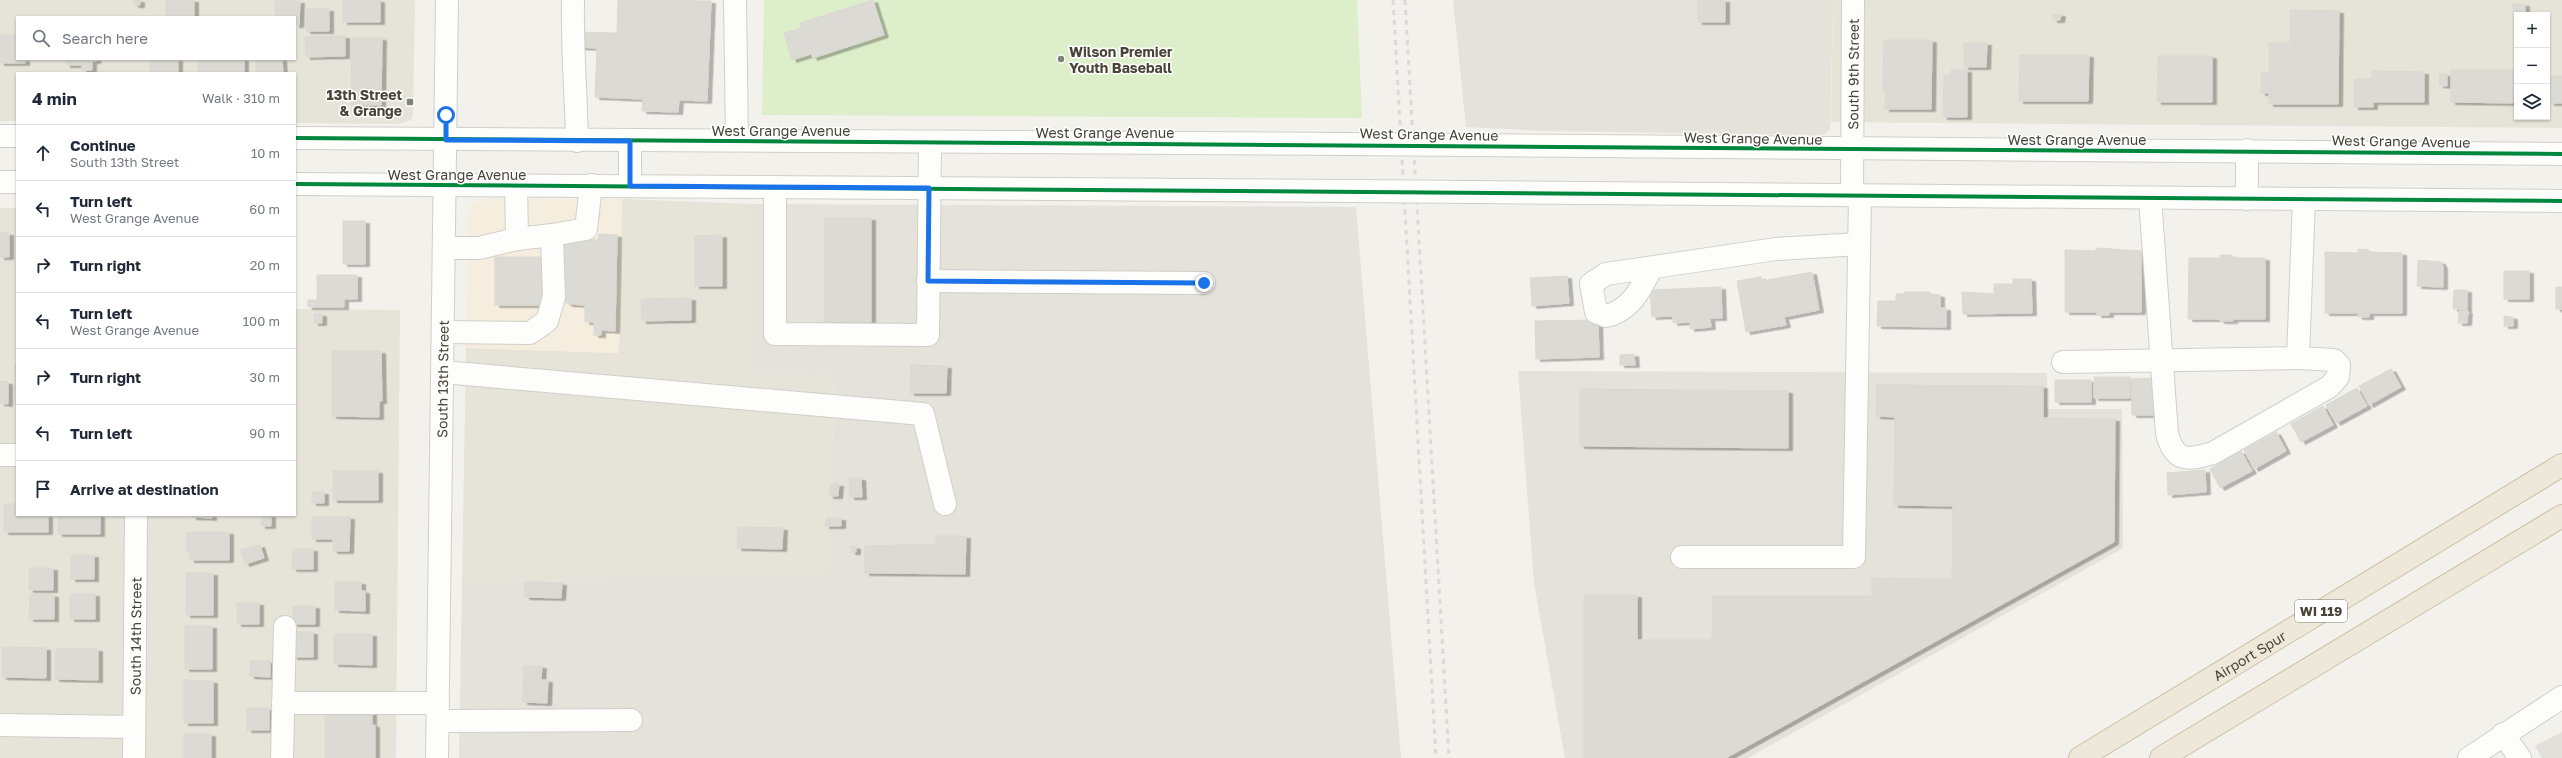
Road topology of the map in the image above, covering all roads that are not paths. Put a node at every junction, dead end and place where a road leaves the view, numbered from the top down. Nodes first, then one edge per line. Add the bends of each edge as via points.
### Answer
1 (447, 0) edge
2 (573, 0) edge
3 (735, 0) edge
4 (1854, 0) edge
5 (0, 136) edge
6 (16, 136) edge
7 (296, 138) edge
8 (446, 140) junction
9 (737, 140) junction
10 (577, 141) junction
11 (630, 141) junction
12 (930, 142) junction
13 (1853, 149) junction
14 (2247, 150) junction
15 (2562, 154) edge
16 (0, 182) edge
17 (16, 182) edge
18 (296, 184) edge
19 (445, 185) junction
20 (516, 185) junction
21 (591, 185) junction
22 (630, 186) junction
23 (775, 187) junction
24 (929, 188) junction
25 (1856, 195) junction
26 (2150, 198) junction
27 (2247, 199) junction
28 (2304, 199) junction
29 (2562, 201) edge
30 (552, 235) junction
31 (517, 239) junction
32 (1859, 244) junction
33 (444, 248) junction
34 (1651, 268) dead end
35 (928, 281) junction
36 (1204, 283) dead end
37 (443, 332) junction
38 (2298, 358) junction
39 (2162, 359) junction
40 (2063, 362) dead end
41 (443, 372) junction
42 (0, 455) edge
43 (16, 455) edge
44 (2562, 465) edge
45 (945, 504) dead end
46 (136, 516) edge
47 (2562, 516) edge
48 (1682, 557) dead end
49 (285, 627) dead end
50 (2562, 697) edge
51 (283, 703) junction
52 (438, 712) junction
53 (631, 720) dead end
54 (0, 725) edge
55 (134, 727) junction
56 (2503, 734) junction
57 (134, 758) edge
58 (282, 758) edge
59 (438, 758) edge
60 (2080, 758) edge
61 (2161, 758) edge
62 (2469, 758) edge
63 (2520, 758) edge

1 - 8 street, South 13th Street
2 - 10 street via 572,43 576,71
3 - 9 street
4 - 13 street, South 9th Street
5 - 6 street
7 - 8 street, West Grange Avenue
8 - 10 street, West Grange Avenue
8 - 19 street, South 13th Street
9 - 11 street, West Grange Avenue
9 - 12 street, West Grange Avenue
10 - 11 street, West Grange Avenue
11 - 22 street
12 - 13 street, West Grange Avenue, bridge
12 - 24 street
13 - 14 street, West Grange Avenue
13 - 25 street, South 9th Street
14 - 15 street, West Grange Avenue
14 - 27 street
16 - 17 street
18 - 19 street, West Grange Avenue
19 - 20 street, West Grange Avenue
19 - 33 street, South 13th Street
20 - 21 street, West Grange Avenue
20 - 31 street
21 - 22 street, West Grange Avenue
21 - 30 street via 586,228
22 - 23 street, West Grange Avenue
23 - 24 street, West Grange Avenue
23 - 35 street via 775,334 928,335
24 - 25 street, West Grange Avenue, bridge
24 - 35 street
25 - 26 street, West Grange Avenue
25 - 32 street, South 9th Street
26 - 27 street, West Grange Avenue
26 - 39 street
27 - 28 street, West Grange Avenue
28 - 29 street, West Grange Avenue
28 - 38 street
30 - 31 street
30 - 37 street via 554,296 547,321 530,333
31 - 33 street via 479,248
32 - 34 street via 1776,249
32 - 48 street, South 9th Street via 1854,557
33 - 37 street, South 13th Street
35 - 36 street
37 - 41 street, South 13th Street
38 - 39 street
38 - 39 street via 2334,360 2339,365 2338,377 2329,387 2213,453 2197,458 2179,456 2172,449 2167,434
39 - 40 street
41 - 45 street via 923,414
41 - 52 street, South 13th Street
42 - 43 street
44 - 60 highway, Airport Spur / WI 119
46 - 55 street, South 14th Street
47 - 61 highway, WI 119
49 - 51 street
50 - 56 street
51 - 52 street
51 - 58 street
52 - 53 street
52 - 59 street, South 13th Street
54 - 55 street
55 - 57 street, South 14th Street
56 - 62 street
56 - 63 street

